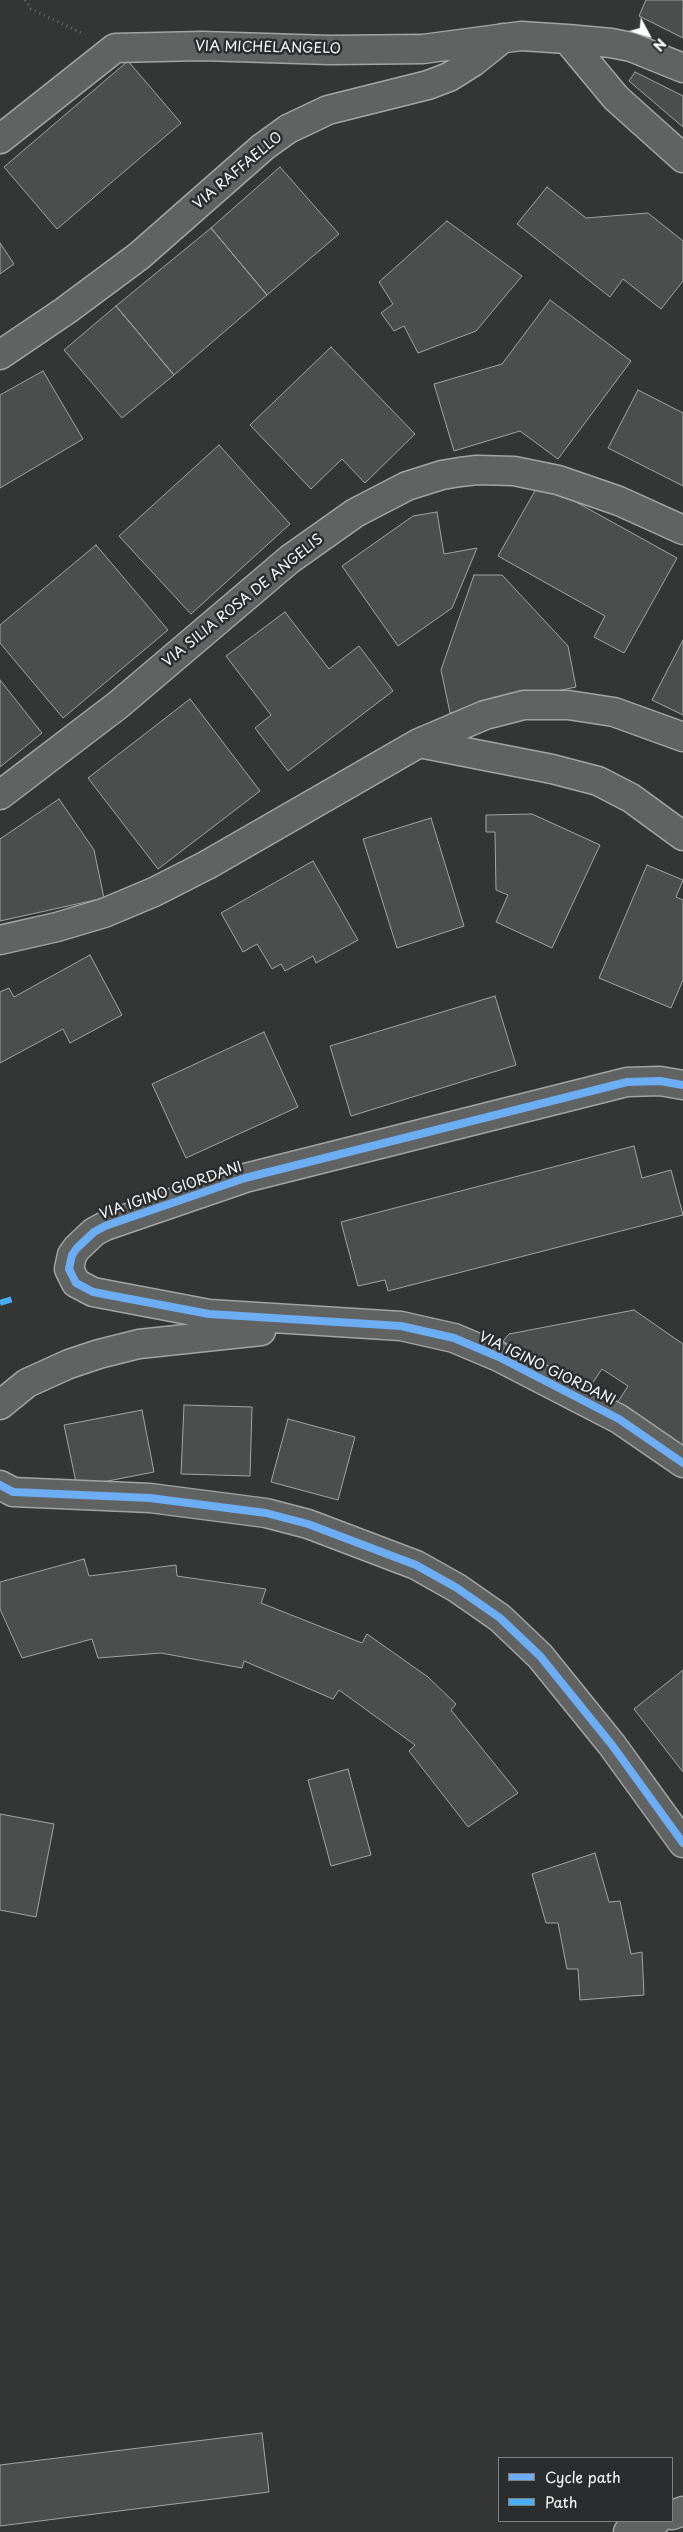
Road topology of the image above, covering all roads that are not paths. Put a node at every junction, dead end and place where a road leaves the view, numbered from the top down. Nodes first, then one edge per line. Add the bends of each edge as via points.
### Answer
1 (503, 38) junction
2 (567, 39) junction
3 (683, 68) edge
4 (0, 139) edge
5 (683, 158) edge
6 (0, 355) edge
7 (683, 530) edge
8 (683, 737) edge
9 (419, 743) junction
10 (0, 795) edge
11 (683, 836) edge
12 (0, 940) edge
13 (683, 1085) edge
14 (334, 1322) junction
15 (0, 1405) edge
16 (683, 1463) edge
17 (0, 1485) edge
18 (683, 1843) edge
19 (653, 2522) edge
20 (628, 2532) edge

1 - 2 street, VIA MICHELANGELO
1 - 4 street, VIA MICHELANGELO via 423,49 115,48
1 - 6 street, VIA RAFFAELLO via 449,77 328,110 288,129 263,147 139,256
2 - 3 street, VIA MICHELANGELO via 632,47
2 - 5 street via 616,98
7 - 10 street, VIA SILIA ROSA DE ANGELIS via 619,501 558,480 514,471 477,470 442,474 408,486 355,513 290,559 118,705
8 - 9 street via 614,712 548,704 524,705 485,714
9 - 11 street via 598,781 630,798
9 - 12 street via 154,892 104,913
13 - 14 street, VIA IGINO GIORDANI via 660,1081 627,1082 269,1171 106,1226 84,1239 70,1263 71,1277 93,1292 209,1314
14 - 15 street, VIA IGINO GIORDANI via 148,1343 99,1354 27,1383
14 - 16 street, VIA IGINO GIORDANI via 401,1326 454,1338 499,1357 619,1419
17 - 18 street via 13,1492 150,1498 266,1513 308,1524 416,1565 500,1618 540,1656 612,1744
19 - 20 street

